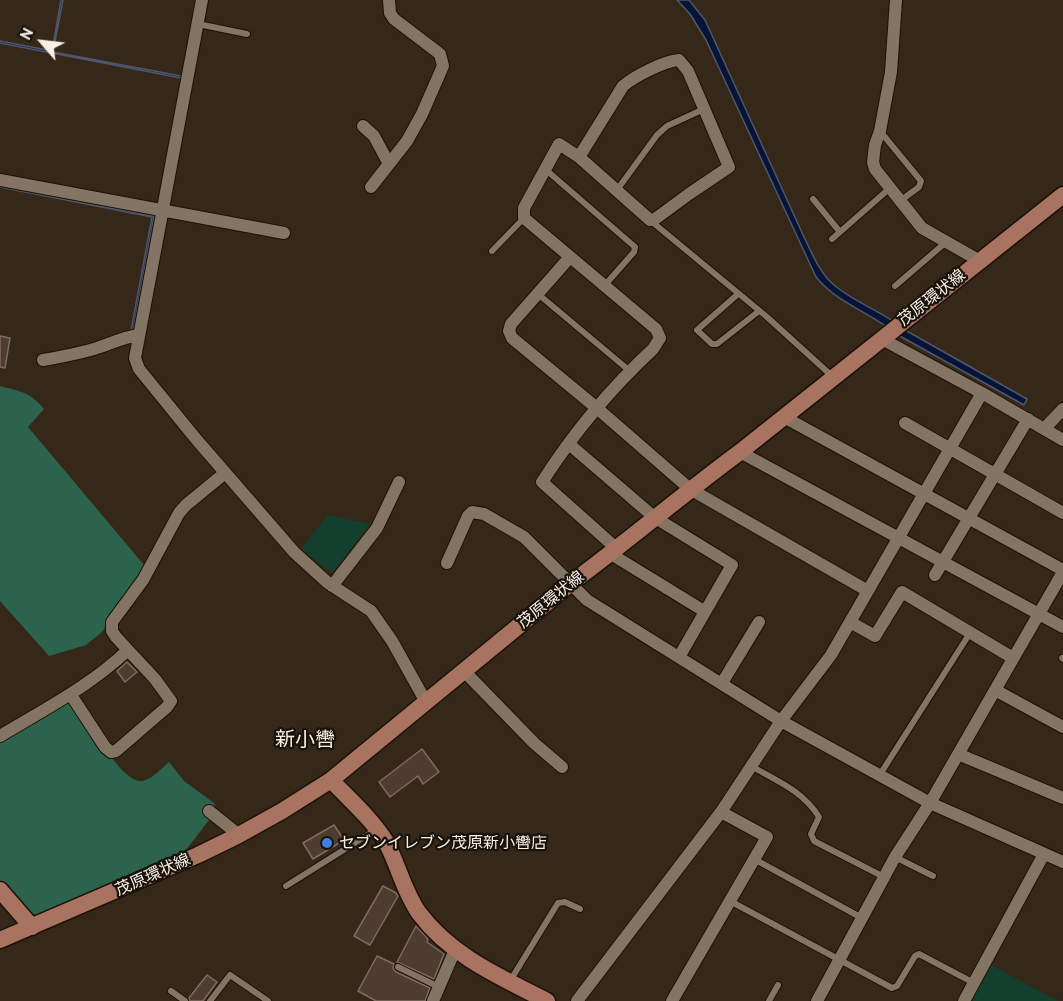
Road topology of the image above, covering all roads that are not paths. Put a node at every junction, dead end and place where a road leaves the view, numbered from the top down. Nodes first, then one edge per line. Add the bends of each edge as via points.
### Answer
1 (202, 0) edge
2 (389, 0) edge
3 (896, 0) edge
4 (197, 24) junction
5 (248, 34) dead end
6 (704, 109) junction
7 (363, 126) dead end
8 (880, 131) junction
9 (579, 157) junction
10 (389, 164) junction
11 (544, 169) junction
12 (0, 180) edge
13 (371, 187) dead end
14 (890, 188) junction
15 (617, 190) junction
16 (1063, 195) edge
17 (813, 198) dead end
18 (900, 201) junction
19 (162, 211) junction
20 (524, 218) junction
21 (650, 220) junction
22 (840, 232) junction
23 (284, 233) dead end
24 (832, 239) dead end
25 (945, 243) junction
26 (492, 252) dead end
27 (570, 257) junction
28 (980, 261) junction
29 (605, 285) junction
30 (895, 286) dead end
31 (537, 294) junction
32 (738, 294) junction
33 (759, 311) junction
34 (139, 335) junction
35 (882, 339) junction
36 (43, 360) dead end
37 (631, 372) junction
38 (834, 377) junction
39 (982, 393) junction
40 (598, 409) junction
41 (1063, 409) edge
42 (784, 417) junction
43 (1028, 419) junction
44 (905, 423) dead end
45 (1044, 429) junction
46 (1063, 440) edge
47 (569, 444) junction
48 (950, 448) junction
49 (740, 452) junction
50 (225, 473) junction
51 (995, 474) junction
52 (399, 482) dead end
53 (690, 489) junction
54 (924, 494) junction
55 (1063, 513) edge
56 (654, 518) junction
57 (969, 519) junction
58 (899, 538) junction
59 (613, 551) junction
60 (943, 562) junction
61 (447, 563) dead end
62 (1063, 571) edge
63 (935, 575) dead end
64 (571, 583) junction
65 (332, 586) junction
66 (868, 591) junction
67 (704, 611) junction
68 (1039, 614) junction
69 (759, 622) dead end
70 (850, 622) junction
71 (1063, 627) edge
72 (970, 633) junction
73 (128, 650) junction
74 (679, 657) junction
75 (1014, 658) junction
76 (464, 671) junction
77 (722, 683) junction
78 (995, 690) junction
79 (71, 695) junction
80 (426, 702) junction
81 (781, 721) junction
82 (1063, 727) edge
83 (0, 736) edge
84 (958, 754) junction
85 (751, 766) junction
86 (562, 767) dead end
87 (879, 776) junction
88 (331, 780) junction
89 (1063, 798) edge
90 (930, 804) junction
91 (210, 811) dead end
92 (721, 812) junction
93 (377, 829) junction
94 (239, 835) junction
95 (1044, 854) junction
96 (895, 857) junction
97 (754, 859) junction
98 (1063, 862) edge
99 (933, 876) dead end
100 (884, 877) junction
101 (286, 886) dead end
102 (0, 890) edge
103 (730, 901) junction
104 (580, 909) dead end
105 (862, 918) junction
106 (32, 927) junction
107 (0, 940) edge
108 (454, 950) junction
109 (839, 961) junction
110 (398, 967) dead end
111 (510, 982) junction
112 (974, 982) junction
113 (778, 985) dead end
114 (439, 987) junction
115 (171, 991) dead end
116 (185, 1001) edge
117 (210, 1001) edge
118 (268, 1001) edge
119 (433, 1001) edge
120 (547, 1001) edge
121 (578, 1001) edge
122 (672, 1001) edge
123 (769, 1001) edge
124 (817, 1001) edge
125 (964, 1001) edge

1 - 4 street
2 - 10 street via 394,19 440,54 443,66 422,114
3 - 8 street via 891,72
4 - 5 lane
4 - 19 street
6 - 9 street via 683,64 672,61 623,86
6 - 15 lane via 662,130
6 - 21 street via 729,167
7 - 10 street via 374,136
8 - 14 street via 873,162
8 - 18 lane via 921,181 920,187
9 - 11 street via 559,144
9 - 15 street
10 - 13 street
11 - 20 street via 524,208
11 - 29 lane via 635,246
12 - 19 street
14 - 18 street
14 - 22 lane
15 - 21 street
16 - 28 main road, 茂原環状線
17 - 22 lane
18 - 25 street via 922,228
19 - 23 street
19 - 34 street
20 - 26 lane
20 - 27 street
21 - 32 lane
22 - 24 lane
25 - 28 street
25 - 30 lane
27 - 29 street
27 - 31 street
28 - 35 main road, 茂原環状線
29 - 37 street via 656,329 660,338
31 - 37 lane
31 - 40 street via 511,324 512,338
32 - 33 lane
32 - 33 lane via 697,330 712,344
33 - 38 lane
34 - 36 street
34 - 50 street via 135,358 139,369
35 - 38 main road, 茂原環状線
35 - 39 street
37 - 40 street
38 - 42 main road, 茂原環状線
39 - 43 street
39 - 48 street
40 - 47 street
40 - 53 street
41 - 45 street
42 - 49 main road, 茂原環状線
42 - 54 street
43 - 45 street
43 - 51 street
44 - 48 street
45 - 46 street
47 - 56 street
47 - 59 street via 542,482
48 - 51 street
48 - 54 street
49 - 53 main road, 茂原環状線
49 - 58 street
50 - 65 street via 294,552
50 - 73 street via 179,513 143,580 112,622 112,631
51 - 55 street
51 - 57 street
52 - 65 street via 377,528
53 - 56 main road, 茂原環状線
53 - 66 street
54 - 57 street
54 - 58 street
56 - 59 main road, 茂原環状線
56 - 67 street via 732,565
57 - 60 street
57 - 62 street
58 - 60 street
58 - 66 street
59 - 64 main road, 茂原環状線
59 - 67 street
60 - 63 street
60 - 68 street
61 - 64 street via 468,516 477,512 524,537
62 - 68 street
64 - 74 street via 587,600
64 - 76 main road, 茂原環状線
65 - 80 street via 371,611
66 - 70 street
67 - 74 street
68 - 71 street
68 - 75 street
69 - 77 street
70 - 72 street via 875,636 902,592
70 - 81 street via 831,655
72 - 75 street
72 - 87 lane
73 - 79 street
73 - 79 street via 171,701 117,751 105,747
74 - 77 street
75 - 78 street
76 - 80 main road, 茂原環状線
76 - 86 street
77 - 81 street
78 - 82 street
78 - 84 street
79 - 83 street
80 - 88 main road, 茂原環状線
81 - 85 street
81 - 87 street
84 - 89 street
84 - 90 street
85 - 92 street
85 - 100 lane via 811,803 819,817 811,834 814,841
87 - 90 street
88 - 93 main road
88 - 94 main road, 茂原環状線
90 - 95 street
90 - 96 street
91 - 94 street
92 - 97 street via 767,837
92 - 121 street
93 - 101 lane
93 - 108 main road via 418,910
94 - 106 main road, 茂原環状線
95 - 98 street
95 - 112 street
96 - 99 lane
96 - 100 street
97 - 103 street
97 - 105 lane
100 - 105 street
102 - 106 main road
103 - 109 lane
103 - 122 street
104 - 111 lane via 558,903
105 - 109 street
106 - 107 main road, 茂原環状線
108 - 111 main road
108 - 114 street
109 - 112 lane via 892,988 919,954
109 - 124 street
110 - 114 lane
111 - 120 main road
112 - 125 street
113 - 123 lane
114 - 119 street
115 - 116 lane
117 - 118 lane via 230,975

